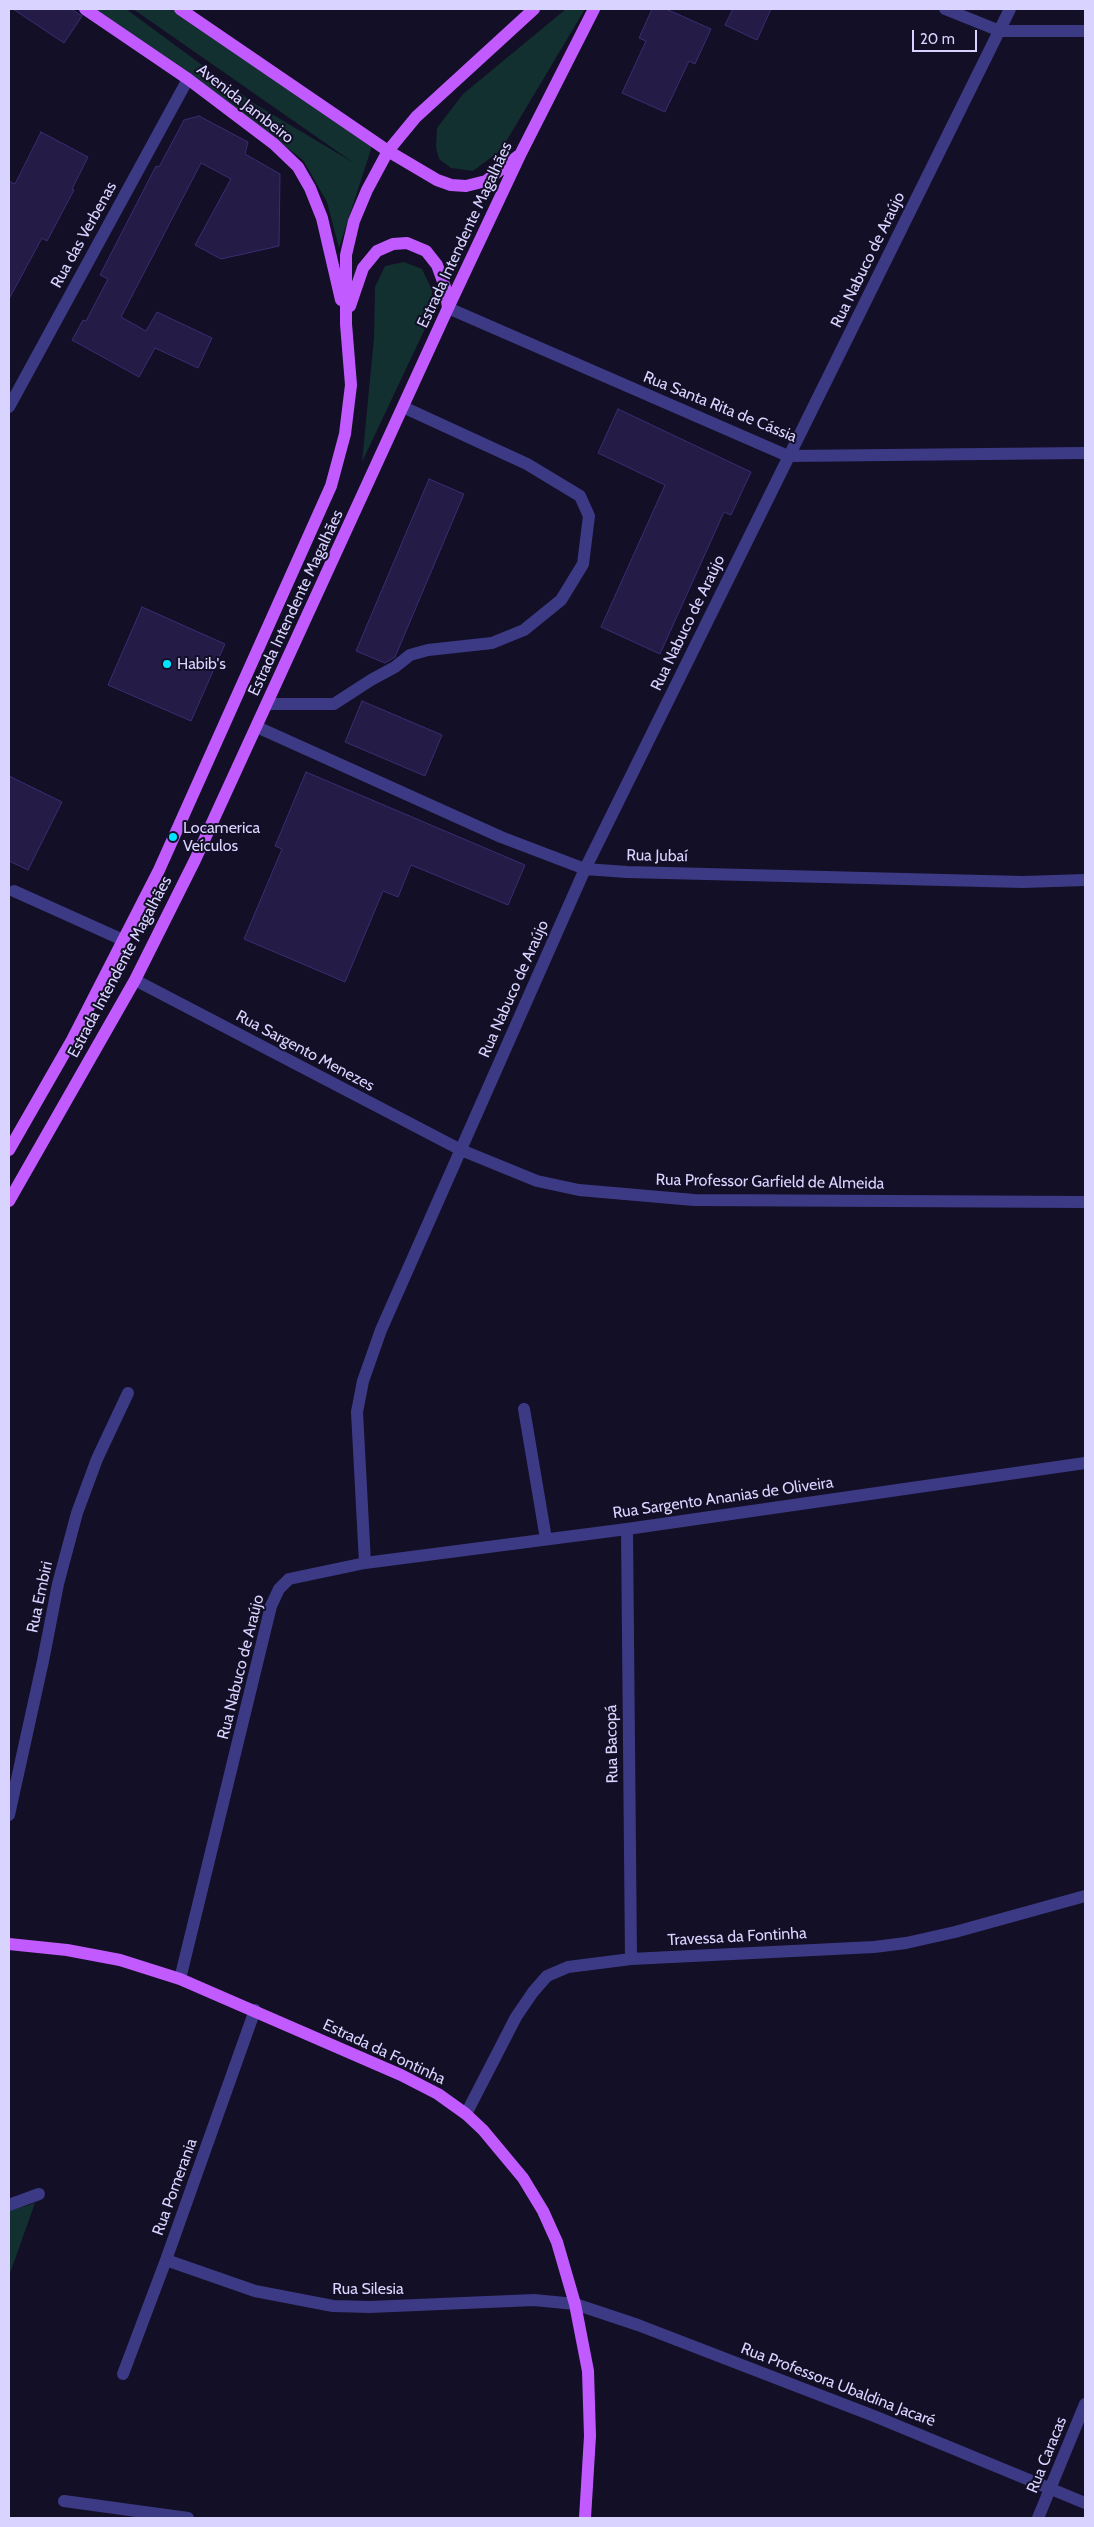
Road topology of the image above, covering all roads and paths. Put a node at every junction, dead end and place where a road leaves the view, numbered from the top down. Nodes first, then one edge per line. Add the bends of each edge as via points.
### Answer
1 (85, 9) edge
2 (180, 9) edge
3 (534, 9) edge
4 (594, 9) edge
5 (945, 9) edge
6 (1010, 9) edge
7 (1000, 30) junction
8 (1085, 31) edge
9 (188, 79) junction
10 (388, 151) junction
11 (521, 154) junction
12 (448, 308) junction
13 (346, 324) junction
14 (403, 406) junction
15 (9, 407) edge
16 (1085, 453) edge
17 (788, 456) junction
18 (267, 704) junction
19 (257, 727) junction
20 (585, 869) junction
21 (1085, 880) edge
22 (14, 891) dead end
23 (123, 940) junction
24 (135, 980) junction
25 (9, 1150) edge
26 (461, 1150) junction
27 (9, 1201) edge
28 (1085, 1202) edge
29 (128, 1394) dead end
30 (524, 1409) dead end
31 (1085, 1463) edge
32 (627, 1529) junction
33 (546, 1539) junction
34 (365, 1563) junction
35 (9, 1815) edge
36 (1085, 1896) edge
37 (9, 1944) edge
38 (630, 1959) junction
39 (180, 1979) junction
40 (255, 2010) junction
41 (466, 2114) junction
42 (39, 2194) dead end
43 (9, 2204) edge
44 (166, 2260) junction
45 (576, 2304) junction
46 (123, 2374) dead end
47 (1085, 2404) edge
48 (1051, 2488) junction
49 (64, 2501) dead end
50 (1085, 2503) edge
51 (188, 2518) edge
52 (586, 2518) edge
53 (1038, 2518) edge

1 - 9 main road, Avenida Jambeiro
2 - 10 main road
3 - 10 main road, Estrada Intendente Magalhães via 416,117
4 - 11 main road, Estrada Intendente Magalhães
5 - 7 street
6 - 7 street, Rua Nabuco de Araújo
7 - 8 street
7 - 17 street, Rua Nabuco de Araújo
9 - 13 main road, Avenida Jambeiro via 274,144 298,168 322,218
9 - 15 street, Rua das Verbenas
10 - 11 main road via 437,180 466,186 486,181
10 - 13 main road, Estrada Intendente Magalhães via 366,190 354,221 346,256
11 - 12 main road, Estrada Intendente Magalhães
12 - 13 main road via 437,265 426,251 408,242 393,244 377,251 363,268
12 - 14 main road, Estrada Intendente Magalhães
12 - 17 street, Rua Santa Rita de Cássia
13 - 23 main road, Estrada Intendente Magalhães via 351,385 345,434 331,486 159,870
14 - 18 main road, Estrada Intendente Magalhães
14 - 18 street via 527,464 580,496 589,516 583,564 561,600 524,630 492,643 410,655 334,704
16 - 17 street, Rua Santa Rita de Cássia
17 - 20 street, Rua Nabuco de Araújo
18 - 19 main road, Estrada Intendente Magalhães
19 - 20 street, Rua Jubaí via 501,837
19 - 24 main road, Estrada Intendente Magalhães
20 - 21 street, Rua Jubaí via 1023,882
20 - 26 street, Rua Nabuco de Araújo
22 - 23 street
23 - 25 main road, Estrada Intendente Magalhães via 72,1040
24 - 26 street, Rua Sargento Menezes
24 - 27 main road, Estrada Intendente Magalhães
26 - 28 street, Rua Professor Garfield de Almeida via 537,1181 579,1190 628,1195 694,1200
26 - 34 street, Rua Nabuco de Araújo via 381,1330 363,1381 357,1412 357,1449
29 - 35 street, Rua Embiri via 97,1459 75,1522 58,1584
30 - 33 street
31 - 32 street, Rua Sargento Ananias de Oliveira
32 - 33 street, Rua Sargento Ananias de Oliveira
32 - 38 street, Rua Bacopá
33 - 34 street, Rua Sargento Ananias de Oliveira
34 - 39 street, Rua Nabuco de Araújo via 298,1575 283,1583 274,1597
36 - 38 street, Travessa da Fontinha via 906,1943
37 - 39 main road, Estrada da Fontinha via 120,1960
38 - 41 street, Travessa da Fontinha via 568,1967 547,1976 516,2018
39 - 40 main road, Estrada da Fontinha
40 - 41 main road, Estrada da Fontinha via 401,2075 438,2094
40 - 44 street, Rua Pomerania
41 - 45 main road, Estrada da Fontinha via 524,2178 543,2210 557,2242
42 - 43 street
44 - 45 street, Rua Silesia via 254,2291 333,2306 534,2300
44 - 46 street, Rua Pomerania
45 - 48 street, Rua Professora Ubaldina Jacaré via 874,2416
45 - 52 main road, Estrada da Fontinha via 588,2371 590,2436
47 - 48 street, Rua Caracas
48 - 50 street, Rua Professora Ubaldina Jacaré
48 - 53 street, Rua Caracas
49 - 51 street

